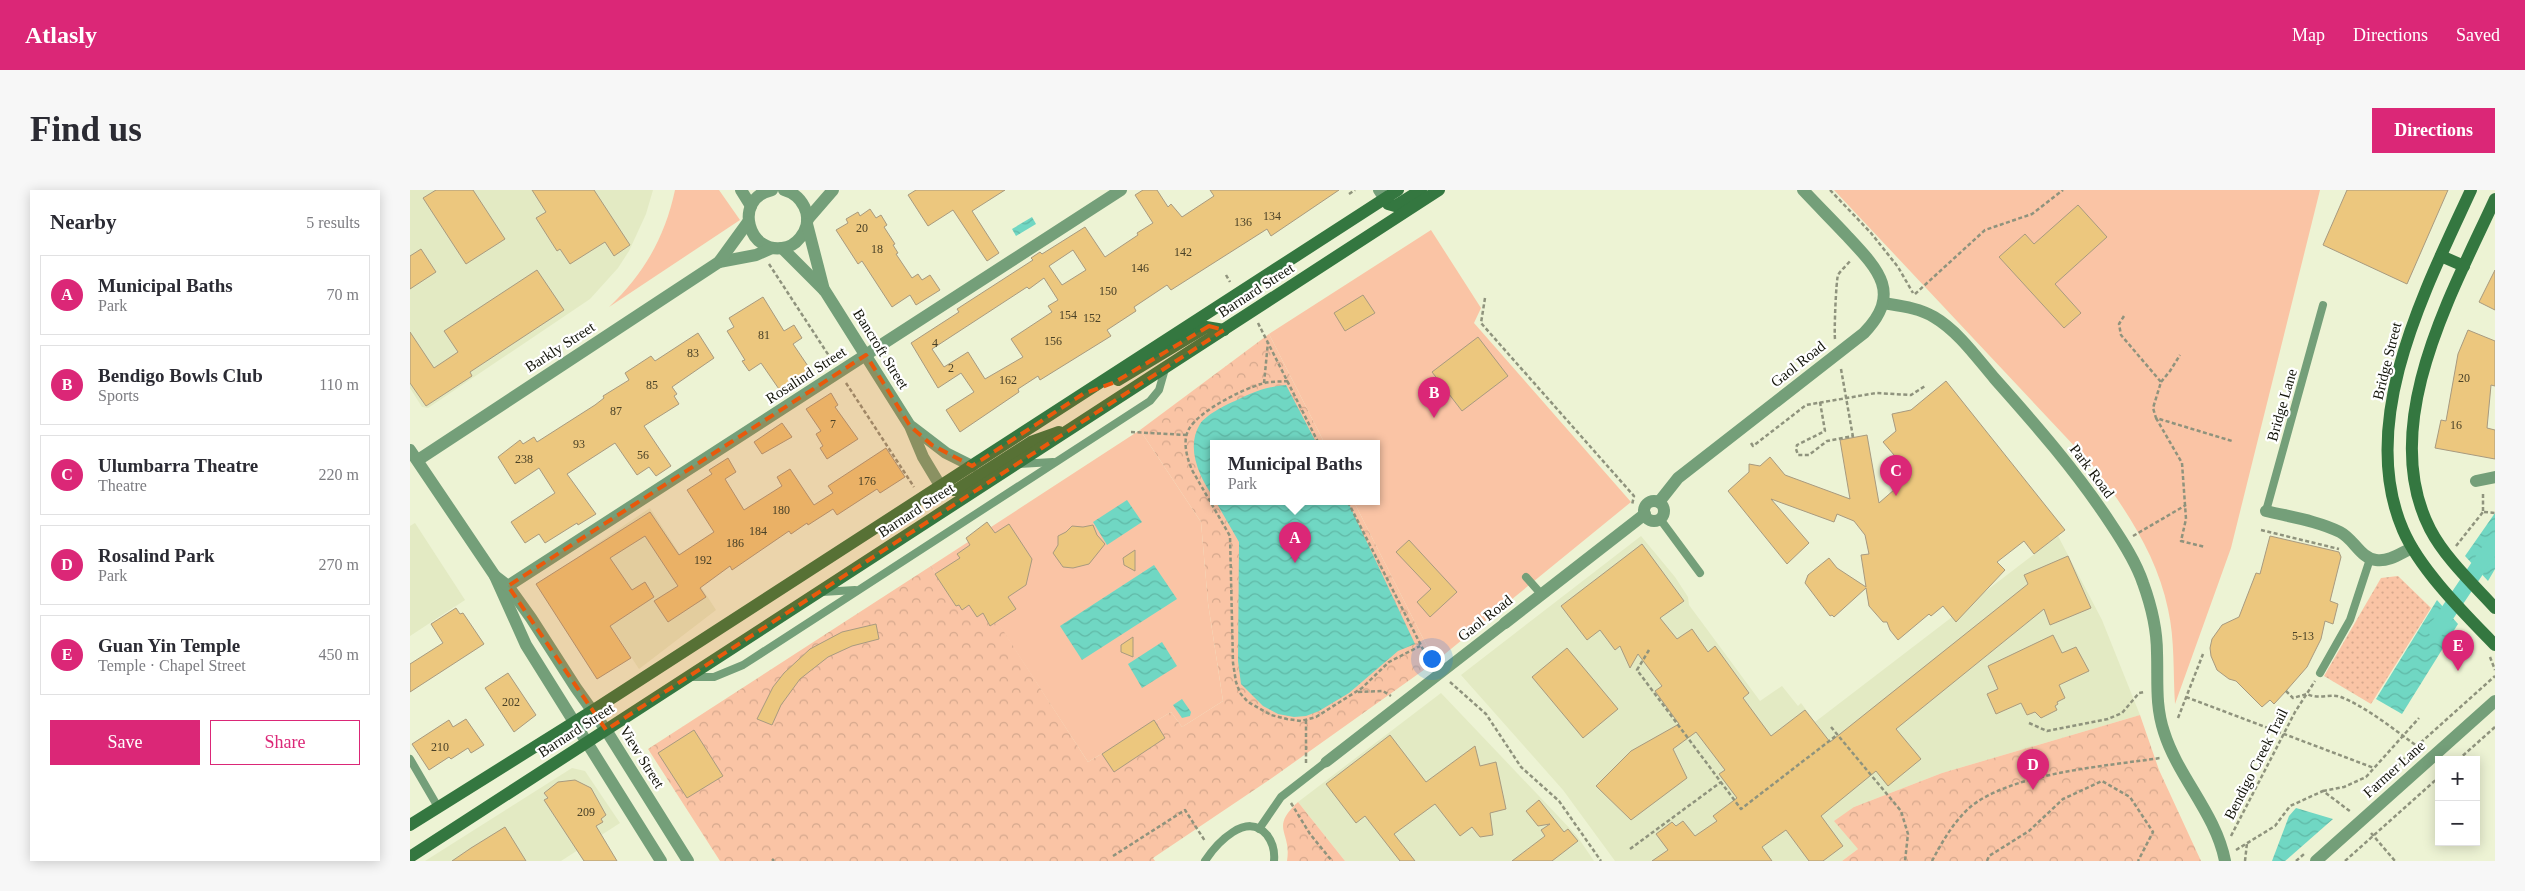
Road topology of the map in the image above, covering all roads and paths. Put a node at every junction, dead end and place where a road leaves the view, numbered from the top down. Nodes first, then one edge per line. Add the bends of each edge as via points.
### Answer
1 (741, 190) edge
2 (772, 190) edge
3 (787, 190) edge
4 (833, 190) edge
5 (1121, 190) edge
6 (1355, 190) edge
7 (1398, 190) edge
8 (1420, 190) edge
9 (1439, 190) edge
10 (1803, 190) edge
11 (2063, 190) edge
12 (2471, 190) edge
13 (1349, 194) dead end
14 (1382, 194) edge
15 (2495, 198) edge
16 (751, 206) junction
17 (748, 222) junction
18 (807, 222) junction
19 (1861, 250) junction
20 (773, 251) junction
21 (2441, 256) junction
22 (720, 262) junction
23 (2464, 266) junction
24 (1226, 276) dead end
25 (1232, 285) dead end
26 (824, 291) junction
27 (1915, 294) dead end
28 (1485, 298) dead end
29 (1883, 303) junction
30 (2324, 305) dead end
31 (2124, 316) dead end
32 (1261, 328) dead end
33 (1224, 330) junction
34 (1268, 342) junction
35 (1836, 344) dead end
36 (866, 355) junction
37 (2180, 355) dead end
38 (1840, 366) dead end
39 (837, 369) dead end
40 (1165, 369) junction
41 (843, 378) dead end
42 (1288, 381) junction
43 (2160, 382) junction
44 (1264, 383) junction
45 (1925, 386) dead end
46 (1083, 394) junction
47 (1846, 398) junction
48 (1820, 402) junction
49 (2156, 418) junction
50 (910, 426) junction
51 (1073, 428) junction
52 (1131, 432) dead end
53 (1187, 435) junction
54 (1317, 440) edge
55 (2232, 441) dead end
56 (1751, 443) dead end
57 (410, 450) edge
58 (418, 460) junction
59 (1055, 462) junction
60 (1017, 464) junction
61 (972, 466) junction
62 (2495, 477) edge
63 (2479, 481) joint
64 (940, 486) junction
65 (916, 490) dead end
66 (1210, 501) edge
67 (1658, 502) junction
68 (1212, 505) edge
69 (1350, 505) edge
70 (2186, 505) junction
71 (2266, 511) joint
72 (2483, 512) junction
73 (2493, 512) edge
74 (1645, 514) junction
75 (1660, 519) junction
76 (1629, 526) junction
77 (2261, 530) dead end
78 (2132, 537) dead end
79 (2205, 547) dead end
80 (2456, 547) dead end
81 (2412, 548) junction
82 (2344, 551) dead end
83 (2370, 559) junction
84 (1700, 573) dead end
85 (495, 576) junction
86 (1526, 577) dead end
87 (508, 586) junction
88 (857, 590) junction
89 (819, 592) junction
90 (1542, 595) junction
91 (2495, 608) edge
92 (1505, 623) joint
93 (1420, 646) junction
94 (2495, 646) edge
95 (1649, 650) dead end
96 (2203, 654) dead end
97 (2320, 673) joint
98 (1439, 674) junction
99 (1457, 676) dead end
100 (688, 677) junction
101 (1449, 682) junction
102 (2286, 691) dead end
103 (1357, 692) junction
104 (2144, 692) dead end
105 (2307, 694) junction
106 (2186, 697) junction
107 (2495, 701) edge
108 (1397, 706) junction
109 (592, 711) junction
110 (2178, 718) dead end
111 (2419, 718) dead end
112 (1306, 720) junction
113 (574, 722) junction
114 (2029, 723) dead end
115 (1831, 727) dead end
116 (2495, 727) edge
117 (606, 730) junction
118 (1837, 734) junction
119 (2284, 735) junction
120 (2403, 736) junction
121 (587, 742) junction
122 (2417, 746) dead end
123 (2174, 755) junction
124 (2462, 756) edge
125 (410, 759) edge
126 (1326, 762) joint
127 (2374, 768) junction
128 (1306, 776) junction
129 (2435, 780) edge
130 (1721, 782) junction
131 (2324, 791) junction
132 (1284, 794) junction
133 (1292, 803) junction
134 (438, 807) junction
135 (1286, 808) dead end
136 (2353, 814) dead end
137 (410, 826) edge
138 (1259, 829) junction
139 (2372, 834) junction
140 (1205, 842) dead end
141 (2246, 843) junction
142 (1630, 849) dead end
143 (1113, 856) dead end
144 (2226, 856) edge
145 (410, 857) edge
146 (661, 861) edge
147 (688, 861) edge
148 (1205, 861) edge
149 (1274, 861) edge
150 (1332, 861) edge
151 (1601, 861) edge
152 (1905, 861) edge
153 (1932, 861) edge
154 (1987, 861) edge
155 (2138, 861) edge
156 (2245, 861) edge
157 (2316, 861) edge
158 (2345, 861) edge
159 (2395, 861) edge

1 - 16 street
2 - 16 street via 761,194
3 - 18 street, Bancroft Street via 802,202
4 - 18 street
5 - 36 street, Rosalind Street
6 - 13 path
7 - 14 main road, Barnard Street
8 - 14 main road via 1395,206 1388,204
9 - 33 main road, Barnard Street
10 - 19 street
11 - 27 path via 2032,214 1985,230
12 - 21 main road, Bridge Street
14 - 46 main road, Barnard Street
15 - 23 main road
16 - 17 street
17 - 20 street, Bancroft Street via 756,239
17 - 22 street, Barkly Street
18 - 20 street, Barkly Street via 798,240
18 - 26 street, Bancroft Street
19 - 29 street via 1880,275 1884,286
19 - 35 path via 1837,278 1833,323
20 - 22 street, Barkly Street
20 - 26 street, Bancroft Street
20 - 39 path
21 - 23 main road
21 - 81 main road, Bridge Street via 2403,350 2389,435 2392,497
22 - 58 street, Barkly Street
23 - 91 main road via 2428,355 2414,421 2413,476 2431,531
24 - 25 path
26 - 36 street, Bancroft Street
28 - 76 path via 1481,323 1634,496 1634,503 1620,516
29 - 67 street, Gaol Road via 1878,316 1864,333 1678,478
29 - 123 street, Park Road via 1918,310 1946,327 2068,464 2114,529 2137,567 2154,623 2158,654 2157,703 2163,730
30 - 71 lane, Bridge Lane
31 - 43 path via 2119,324 2121,335
32 - 34 path
33 - 40 main road, Barnard Street
33 - 46 main road via 1206,327 1115,382
34 - 42 path
34 - 44 path
36 - 50 street, Bancroft Street
36 - 87 street, Rosalind Street
37 - 43 path
38 - 47 path
40 - 51 main road, Barnard Street
40 - 59 lane via 1159,390 1150,401
41 - 65 path
42 - 44 path
42 - 54 path
43 - 49 path via 2153,408
44 - 53 path via 1200,416 1188,429
45 - 47 path via 1910,395 1876,393
46 - 61 main road, Barnard Street
47 - 48 path
47 - 48 path via 1853,437 1827,441 1809,455 1798,455 1797,445 1825,431
48 - 56 path via 1806,405 1753,446
49 - 55 path
49 - 70 path via 2182,463
50 - 61 street, Bancroft Street via 932,445
50 - 64 street, Bancroft Street
51 - 60 main road, Barnard Street
51 - 64 main road via 1031,442 956,490
52 - 53 path
53 - 66 path via 1187,459
57 - 58 street, View Street
58 - 85 street, View Street
59 - 60 lane
59 - 88 lane
60 - 89 main road, Barnard Street
61 - 64 main road, Barnard Street
62 - 63 street
63 - 72 path
64 - 109 main road, Barnard Street
67 - 74 street via 1648,504
67 - 75 street via 1664,511
68 - 112 path via 1230,536 1233,663 1240,692 1248,702 1271,716 1301,722
69 - 93 path
70 - 78 path
70 - 79 path via 2181,541
71 - 83 street via 2333,528
72 - 73 path
72 - 80 path
74 - 75 street via 1651,520
74 - 76 street, Gaol Road
75 - 84 lane
76 - 90 street, Gaol Road
77 - 82 path
81 - 83 street via 2388,560
81 - 94 main road, Bridge Street
83 - 97 lane via 2350,620
85 - 87 street, View Street
85 - 113 street, View Street via 526,645
86 - 90 lane
87 - 109 street, View Street
88 - 89 lane
88 - 100 lane via 743,665 714,677
89 - 100 main road, Barnard Street
90 - 92 street, Gaol Road
92 - 98 street, Gaol Road
93 - 98 path via 1429,664
93 - 103 path via 1389,662
95 - 130 path via 1637,670
96 - 106 path
97 - 105 path, Bendigo Creek Trail
98 - 101 path
98 - 108 street, Gaol Road
99 - 101 path
100 - 117 main road, Barnard Street
101 - 151 path via 1486,714 1521,766 1559,802
102 - 105 path via 2293,698
103 - 108 path via 1383,691
103 - 112 path via 1332,709
104 - 114 path via 2139,693 2122,713 2108,720 2047,730
105 - 119 path, Bendigo Creek Trail
105 - 120 path via 2315,698 2339,696
106 - 110 path
106 - 119 path
107 - 157 street, Farmer Lane
108 - 126 street, Gaol Road
109 - 113 main road, Barnard Street
109 - 117 street, View Street
111 - 120 path
112 - 128 path
113 - 121 street, View Street
113 - 134 main road, Barnard Street
115 - 118 path
116 - 124 path
117 - 121 main road, Barnard Street
117 - 147 street, View Street
118 - 130 path via 1741,809
118 - 152 path via 1901,811 1908,834
119 - 127 path
119 - 144 path, Bendigo Creek Trail
120 - 122 path
120 - 127 path
121 - 145 main road, Barnard Street
121 - 146 street, View Street
123 - 144 street, Park Road
123 - 153 path via 2058,773 1998,793 1969,809 1946,835
125 - 134 lane
126 - 128 lane, Gaol Road
127 - 131 path via 2366,777 2344,787
128 - 132 lane, Gaol Road
129 - 139 path
130 - 142 path
131 - 136 path
131 - 141 path via 2290,806 2275,826
132 - 133 path
132 - 138 lane, Gaol Road
133 - 135 path
133 - 150 path via 1310,834
134 - 137 main road, Barnard Street
138 - 148 lane via 1247,827 1233,832
138 - 149 lane via 1273,845
139 - 158 path
139 - 159 path
140 - 143 path via 1185,810
141 - 144 path
141 - 156 path
154 - 155 path via 2029,831 2063,800 2102,781 2130,797 2153,832

